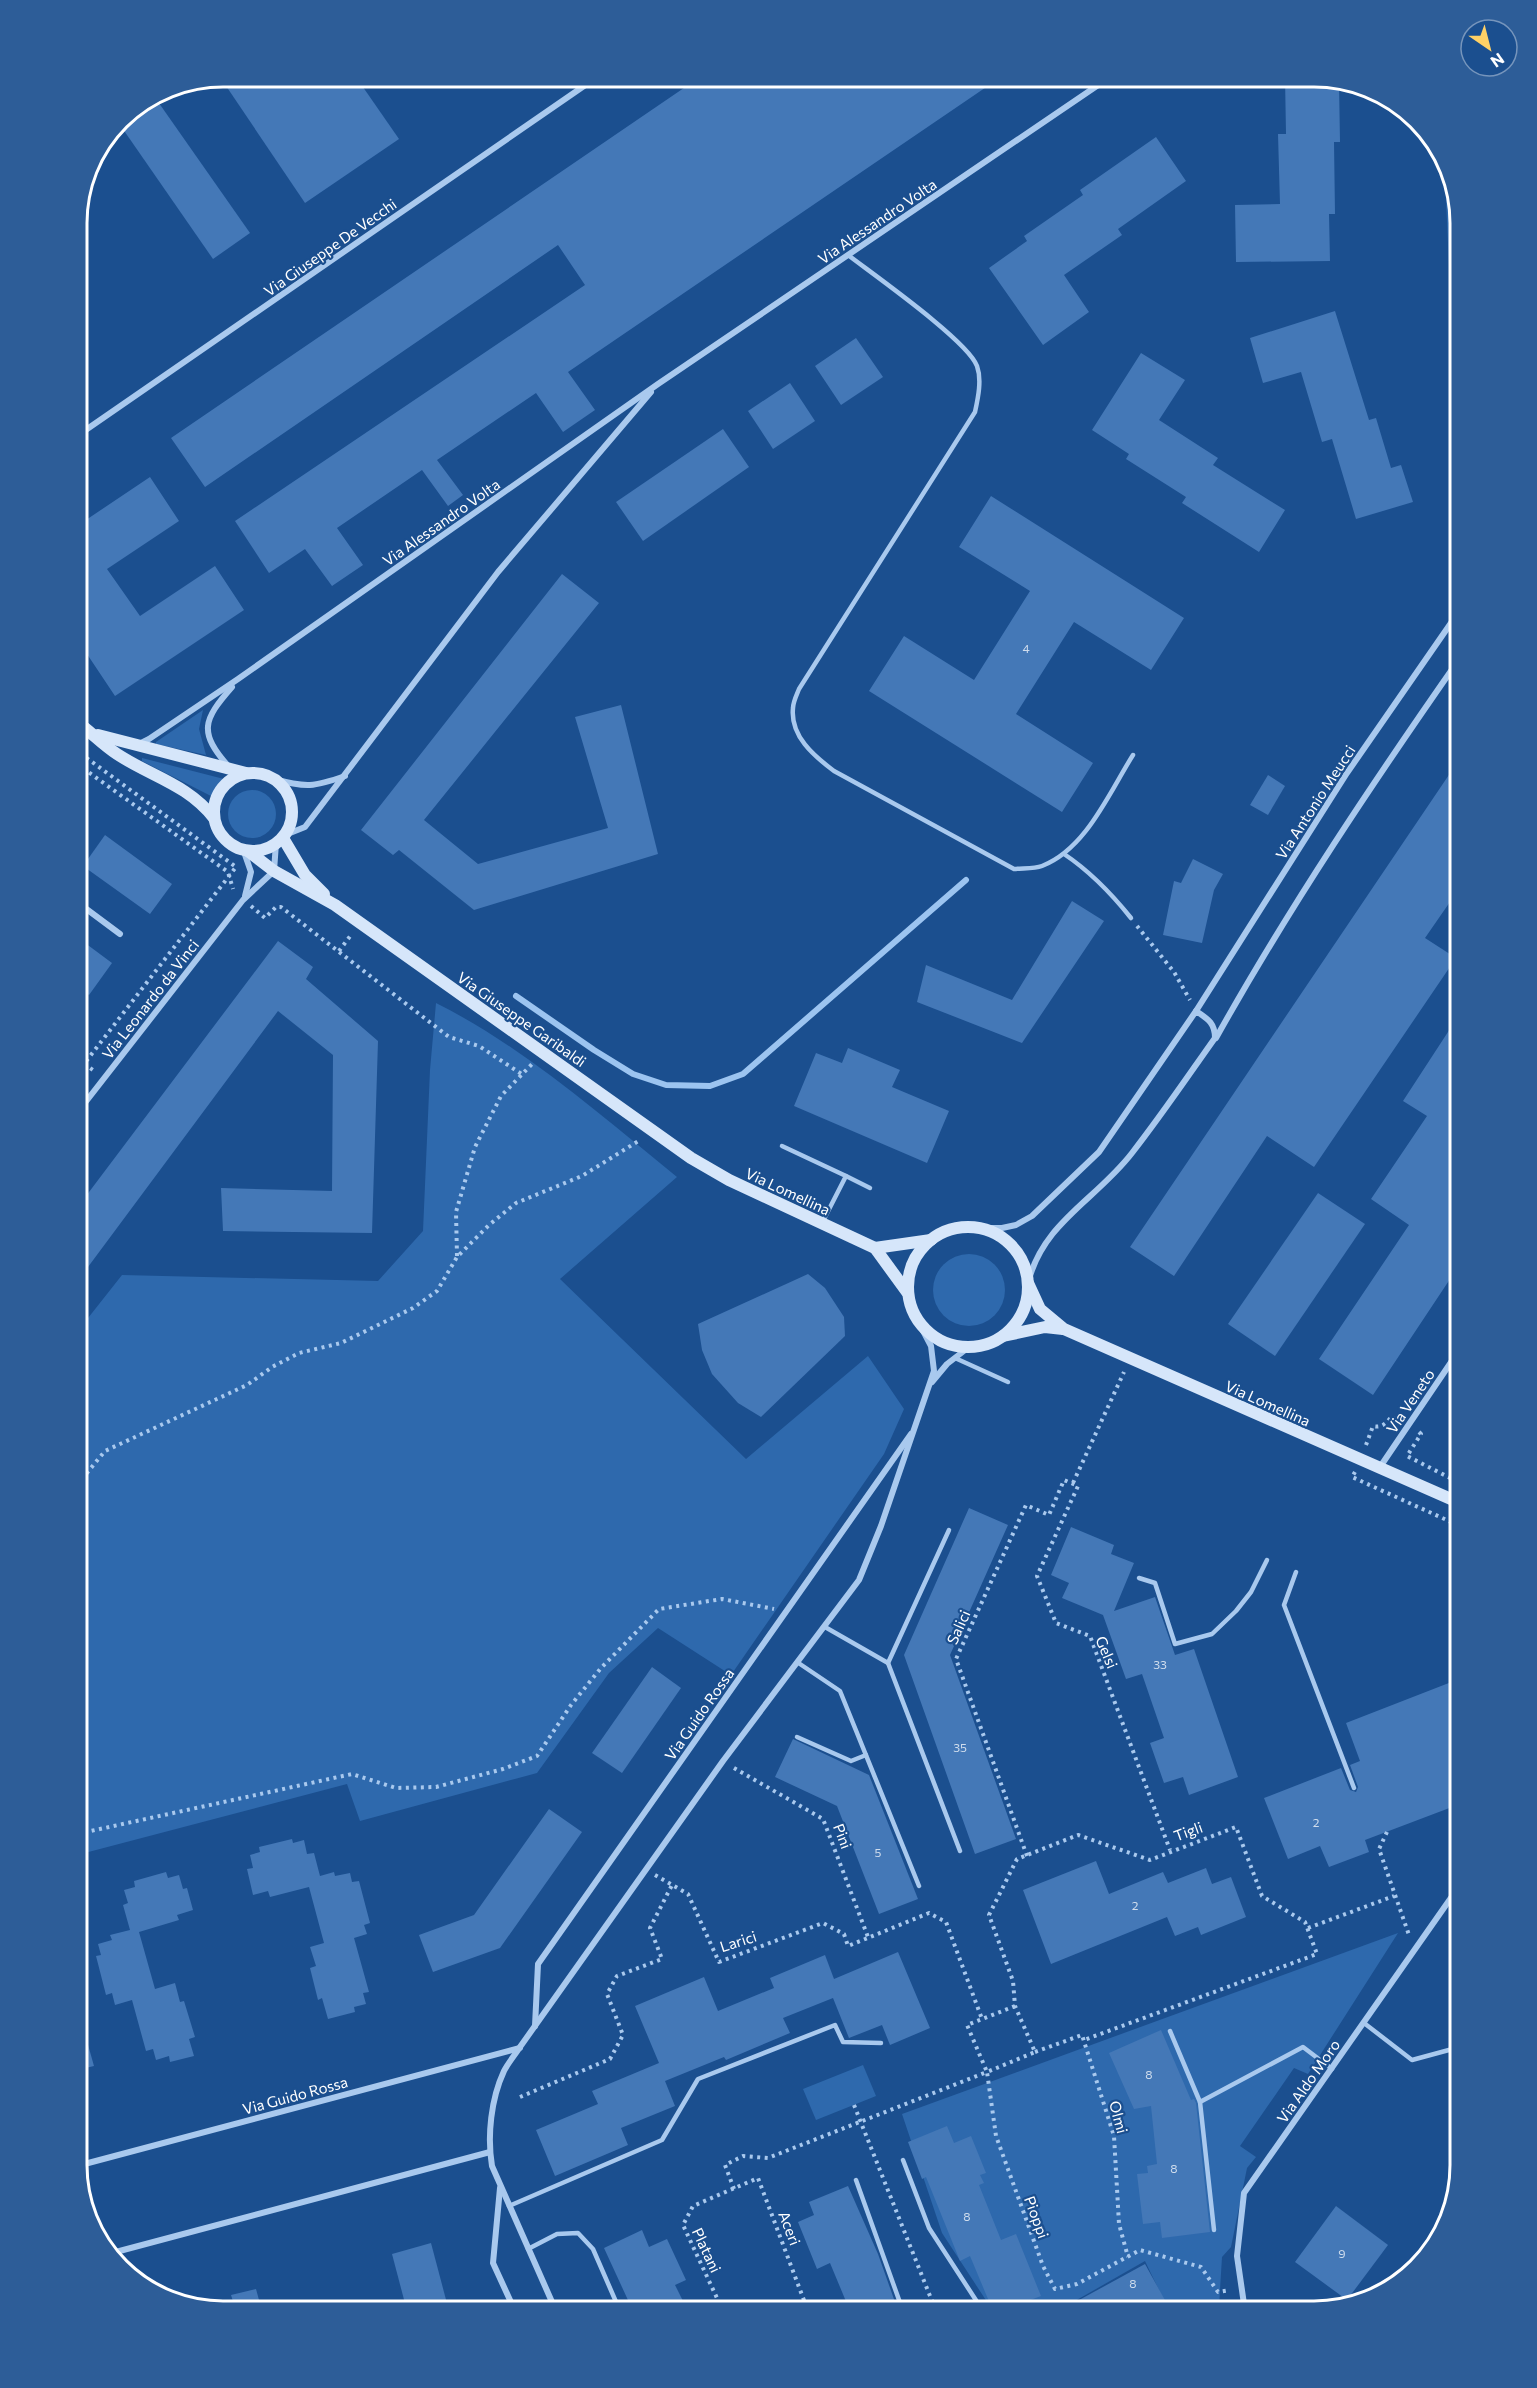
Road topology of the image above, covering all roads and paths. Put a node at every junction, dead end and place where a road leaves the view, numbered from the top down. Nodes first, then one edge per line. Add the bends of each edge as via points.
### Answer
1 (583, 87) edge
2 (1095, 87) edge
3 (848, 255) junction
4 (658, 384) junction
5 (87, 429) edge
6 (1450, 626) edge
7 (1450, 674) edge
8 (238, 679) junction
9 (87, 729) edge
10 (91, 732) junction
11 (135, 745) junction
12 (1133, 755) dead end
13 (87, 758) edge
14 (231, 770) junction
15 (87, 771) edge
16 (246, 773) junction
17 (345, 776) junction
18 (274, 779) junction
19 (214, 818) junction
20 (281, 839) junction
21 (245, 850) junction
22 (1064, 854) junction
23 (274, 872) junction
24 (230, 877) junction
25 (243, 900) junction
26 (335, 905) junction
27 (87, 909) edge
28 (1131, 918) joint
29 (120, 934) dead end
30 (1196, 1011) junction
31 (1215, 1038) junction
32 (543, 1052) junction
33 (87, 1060) edge
34 (523, 1075) junction
35 (87, 1100) edge
36 (654, 1131) junction
37 (782, 1146) dead end
38 (691, 1158) joint
39 (846, 1176) junction
40 (870, 1188) dead end
41 (822, 1223) junction
42 (983, 1228) junction
43 (931, 1240) junction
44 (875, 1248) junction
45 (457, 1257) junction
46 (1028, 1283) junction
47 (907, 1292) junction
48 (920, 1325) junction
49 (1064, 1329) junction
50 (1002, 1336) junction
51 (969, 1347) junction
52 (955, 1358) junction
53 (1130, 1358) junction
54 (1450, 1365) edge
55 (1008, 1382) dead end
56 (928, 1387) junction
57 (916, 1426) junction
58 (1380, 1467) junction
59 (87, 1473) edge
60 (1352, 1477) dead end
61 (1073, 1483) junction
62 (1450, 1498) edge
63 (1450, 1521) edge
64 (949, 1530) dead end
65 (1267, 1560) dead end
66 (1296, 1572) dead end
67 (1139, 1578) dead end
68 (786, 1611) junction
69 (825, 1627) junction
70 (797, 1662) junction
71 (888, 1663) junction
72 (797, 1737) dead end
73 (866, 1755) junction
74 (723, 1761) junction
75 (1354, 1788) dead end
76 (87, 1832) edge
77 (1387, 1832) dead end
78 (1170, 1850) junction
79 (960, 1851) dead end
80 (1027, 1856) junction
81 (646, 1870) junction
82 (672, 1885) junction
83 (919, 1886) dead end
84 (1394, 1896) junction
85 (1450, 1901) edge
86 (1308, 1928) junction
87 (868, 1937) junction
88 (1415, 1951) junction
89 (1015, 2006) junction
90 (982, 2019) junction
91 (1364, 2023) junction
92 (535, 2027) junction
93 (1170, 2031) dead end
94 (1084, 2040) junction
95 (881, 2043) dead end
96 (520, 2047) junction
97 (1450, 2050) edge
98 (1035, 2052) junction
99 (1332, 2069) junction
100 (987, 2072) junction
101 (520, 2097) dead end
102 (1200, 2102) junction
103 (854, 2105) dead end
104 (861, 2122) junction
105 (490, 2152) junction
106 (903, 2160) dead end
107 (87, 2163) edge
108 (856, 2180) dead end
109 (500, 2187) junction
110 (734, 2189) junction
111 (508, 2206) junction
112 (1214, 2230) dead end
113 (528, 2249) junction
114 (118, 2251) edge
115 (1128, 2257) junction
116 (1241, 2287) junction
117 (510, 2301) edge
118 (551, 2301) edge
119 (616, 2301) edge
120 (718, 2301) edge
121 (804, 2301) edge
122 (899, 2301) edge
123 (932, 2301) edge
124 (976, 2301) edge
125 (1243, 2301) edge

1 - 5 street, Via Giuseppe De Vecchi
2 - 3 street, Via Alessandro Volta
3 - 4 street, Via Alessandro Volta
3 - 22 lane via 962,345 977,366 979,394 975,412 799,689 793,708 796,728 809,751 834,771 1014,869 1040,867
4 - 8 street, Via Alessandro Volta
4 - 17 street, Via Alessandro Volta via 498,572
6 - 30 street, Via Antonio Meucci via 1347,773
7 - 31 street via 1363,797
8 - 11 street, Via Alessandro Volta
8 - 14 street, Via Alessandro Volta via 212,709 207,725 216,752
9 - 10 main road
10 - 11 main road
10 - 19 main road via 116,753 188,792
11 - 14 main road
12 - 22 lane via 1087,828
13 - 24 path via 233,863 236,869
14 - 16 main road
15 - 24 path
16 - 18 main road
16 - 19 main road via 234,777 221,789
17 - 18 street via 301,786
17 - 20 street, Via Alessandro Volta via 305,828
18 - 20 main road via 289,797 292,809 291,824
19 - 21 main road via 220,834
20 - 21 main road via 263,850
20 - 23 street
20 - 26 main road, Via Giuseppe Garibaldi via 305,875
21 - 23 main road, Via Giuseppe Garibaldi
21 - 25 street via 251,872
22 - 28 lane via 1108,890
23 - 25 street
23 - 26 main road, Via Giuseppe Garibaldi
24 - 25 path via 233,890
24 - 33 path
25 - 34 path via 265,918 281,907 449,1037 479,1046
25 - 35 street, Via Leonardo da Vinci
26 - 32 main road, Via Giuseppe Garibaldi
27 - 29 street
28 - 30 path via 1174,972
30 - 31 street via 1211,1020
30 - 42 street, Via Antonio Meucci via 1099,1152 1032,1216 1016,1225
31 - 46 street via 1132,1153 1044,1242
32 - 34 path
32 - 36 main road, Via Giuseppe Garibaldi
34 - 45 path via 501,1096 475,1147 456,1212
36 - 38 main road, Via Giuseppe Garibaldi
36 - 45 path via 582,1176 516,1203
37 - 39 lane
38 - 41 main road, Via Lomellina
39 - 40 lane
39 - 41 lane
41 - 44 main road, Via Lomellina
42 - 43 main road via 948,1229
42 - 46 main road via 1012,1245 1023,1263
43 - 44 main road
43 - 47 main road via 916,1260
44 - 47 main road, Via Lomellina
45 - 59 path via 437,1291 413,1308 341,1343 299,1353 247,1384 105,1451
46 - 49 main road, Via Lomellina via 1040,1309
46 - 50 main road via 1021,1316
47 - 48 main road
48 - 51 main road via 936,1339
48 - 56 street, Via Guido Rossa via 933,1356 934,1371
49 - 50 main road, Via Lomellina via 1045,1327
49 - 53 main road, Via Lomellina
50 - 51 main road
51 - 52 street, Via Guido Rossa
52 - 55 lane
52 - 56 street, Via Guido Rossa
53 - 58 main road, Via Lomellina
53 - 61 path
54 - 58 street, Via Veneto
56 - 57 street, Via Guido Rossa
57 - 68 street, Via Guido Rossa
57 - 69 street, Via Guido Rossa via 859,1580
58 - 62 main road, Via Lomellina
60 - 63 path
61 - 78 path, Gelsi via 1078,1486 1037,1576 1056,1623 1089,1636
61 - 80 path, Salici via 1064,1480 1049,1515 1026,1505 956,1659
64 - 71 lane
65 - 67 lane via 1251,1592 1212,1634 1175,1644 1155,1583
66 - 75 lane via 1284,1605
68 - 76 path via 722,1599 659,1609 601,1668 537,1756 502,1769 436,1787 396,1788 352,1774
68 - 92 street, Via Guido Rossa via 538,1964
69 - 70 street, Via Guido Rossa
69 - 71 lane
70 - 73 lane via 840,1691
70 - 74 street, Via Guido Rossa
71 - 79 lane
72 - 73 lane via 851,1761
73 - 83 lane
74 - 81 street, Via Guido Rossa
74 - 87 path, Pini via 823,1819
77 - 84 path via 1379,1849
78 - 80 path, Tigli via 1150,1860 1078,1835
78 - 86 path, Tigli via 1236,1827 1262,1896 1305,1922
80 - 89 path via 1017,1859 989,1915 1013,1981
81 - 82 path, Larici
81 - 92 street, Via Guido Rossa
82 - 87 path, Larici via 688,1894 719,1962 822,1923 844,1934 848,1946
82 - 101 path via 650,1928 662,1959 617,1976 607,1994 623,2035 610,2059
84 - 86 path
84 - 88 path
85 - 88 street, Via Aldo Moro
86 - 94 path via 1317,1954
87 - 90 path via 928,1913 946,1922
88 - 91 street, Via Aldo Moro
89 - 90 path
89 - 98 path
90 - 100 path via 967,2025
91 - 97 lane via 1412,2060
91 - 99 street, Via Aldo Moro
92 - 96 street, Via Guido Rossa
93 - 102 lane
94 - 98 path via 1082,2035
94 - 115 path, Olmi via 1114,2136 1119,2223
95 - 111 lane via 843,2042 835,2025 698,2079 662,2140
96 - 105 street, Via Guido Rossa via 496,2093
96 - 107 street, Via Guido Rossa
98 - 100 path
99 - 102 lane via 1303,2047
99 - 116 street, Via Aldo Moro via 1244,2193 1237,2256
100 - 104 path
100 - 115 path, Pioppi via 996,2136 1042,2266 1055,2289 1077,2284
102 - 112 lane
103 - 104 path
104 - 110 path via 768,2158 743,2156 725,2165
104 - 123 path
105 - 109 street, Via Guido Rossa
105 - 114 street
106 - 124 lane via 929,2228
108 - 122 lane
109 - 111 street, Via Guido Rossa
109 - 117 street, Via Guido Rossa via 493,2263
110 - 120 path, Platani via 693,2206 683,2225
110 - 121 path, Aceri via 758,2178
111 - 113 street, Via Guido Rossa
113 - 118 street, Via Guido Rossa
113 - 119 lane via 557,2234 578,2233 593,2249
115 - 116 path via 1140,2250 1201,2267 1218,2292
116 - 125 street, Via Aldo Moro

